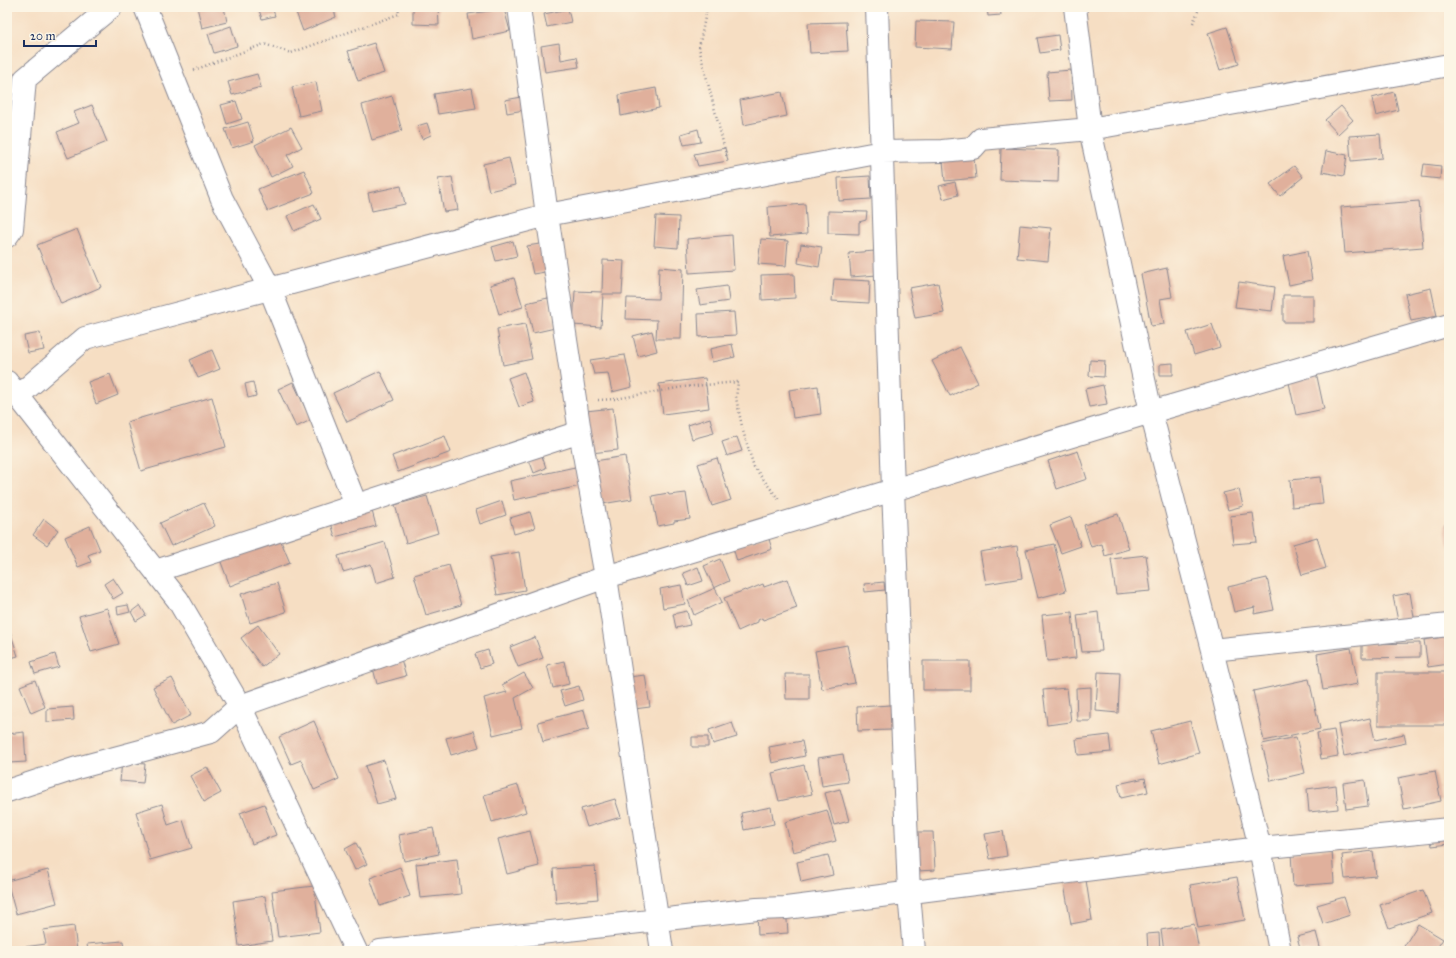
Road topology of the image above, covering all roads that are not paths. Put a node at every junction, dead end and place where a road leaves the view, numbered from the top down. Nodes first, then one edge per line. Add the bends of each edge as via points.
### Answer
1 (110, 7) edge
2 (145, 7) edge
3 (519, 7) edge
4 (877, 7) edge
5 (1075, 7) edge
6 (1449, 65) edge
7 (1090, 129) junction
8 (882, 152) junction
9 (547, 215) junction
10 (7, 236) edge
11 (270, 289) junction
12 (1449, 325) edge
13 (12, 389) edge
14 (1151, 412) junction
15 (580, 432) junction
16 (893, 489) junction
17 (356, 505) junction
18 (156, 571) junction
19 (606, 577) junction
20 (1449, 625) edge
21 (1212, 650) junction
22 (240, 706) junction
23 (7, 791) edge
24 (1449, 829) edge
25 (1260, 848) junction
26 (909, 893) junction
27 (657, 921) junction
28 (356, 951) edge
29 (380, 951) edge
30 (662, 951) edge
31 (914, 951) edge
32 (1280, 951) edge

1 - 10 street via 25,79 12,229
2 - 11 street via 222,199
3 - 9 street
4 - 8 street
5 - 7 street
6 - 7 street
7 - 8 street via 981,139 973,148
7 - 14 street
8 - 9 street
8 - 16 street
9 - 11 street
9 - 15 street
11 - 13 street via 85,338
11 - 17 street
12 - 14 street
13 - 18 street
14 - 16 street
14 - 21 street
15 - 17 street
15 - 19 street
16 - 19 street
16 - 26 street
17 - 18 street
18 - 22 street via 178,600
19 - 22 street
19 - 27 street
20 - 21 street
21 - 25 street
22 - 23 street via 211,732 77,768
22 - 28 street
24 - 25 street
25 - 26 street
25 - 32 street
26 - 27 street
26 - 31 street
27 - 29 street
27 - 30 street

